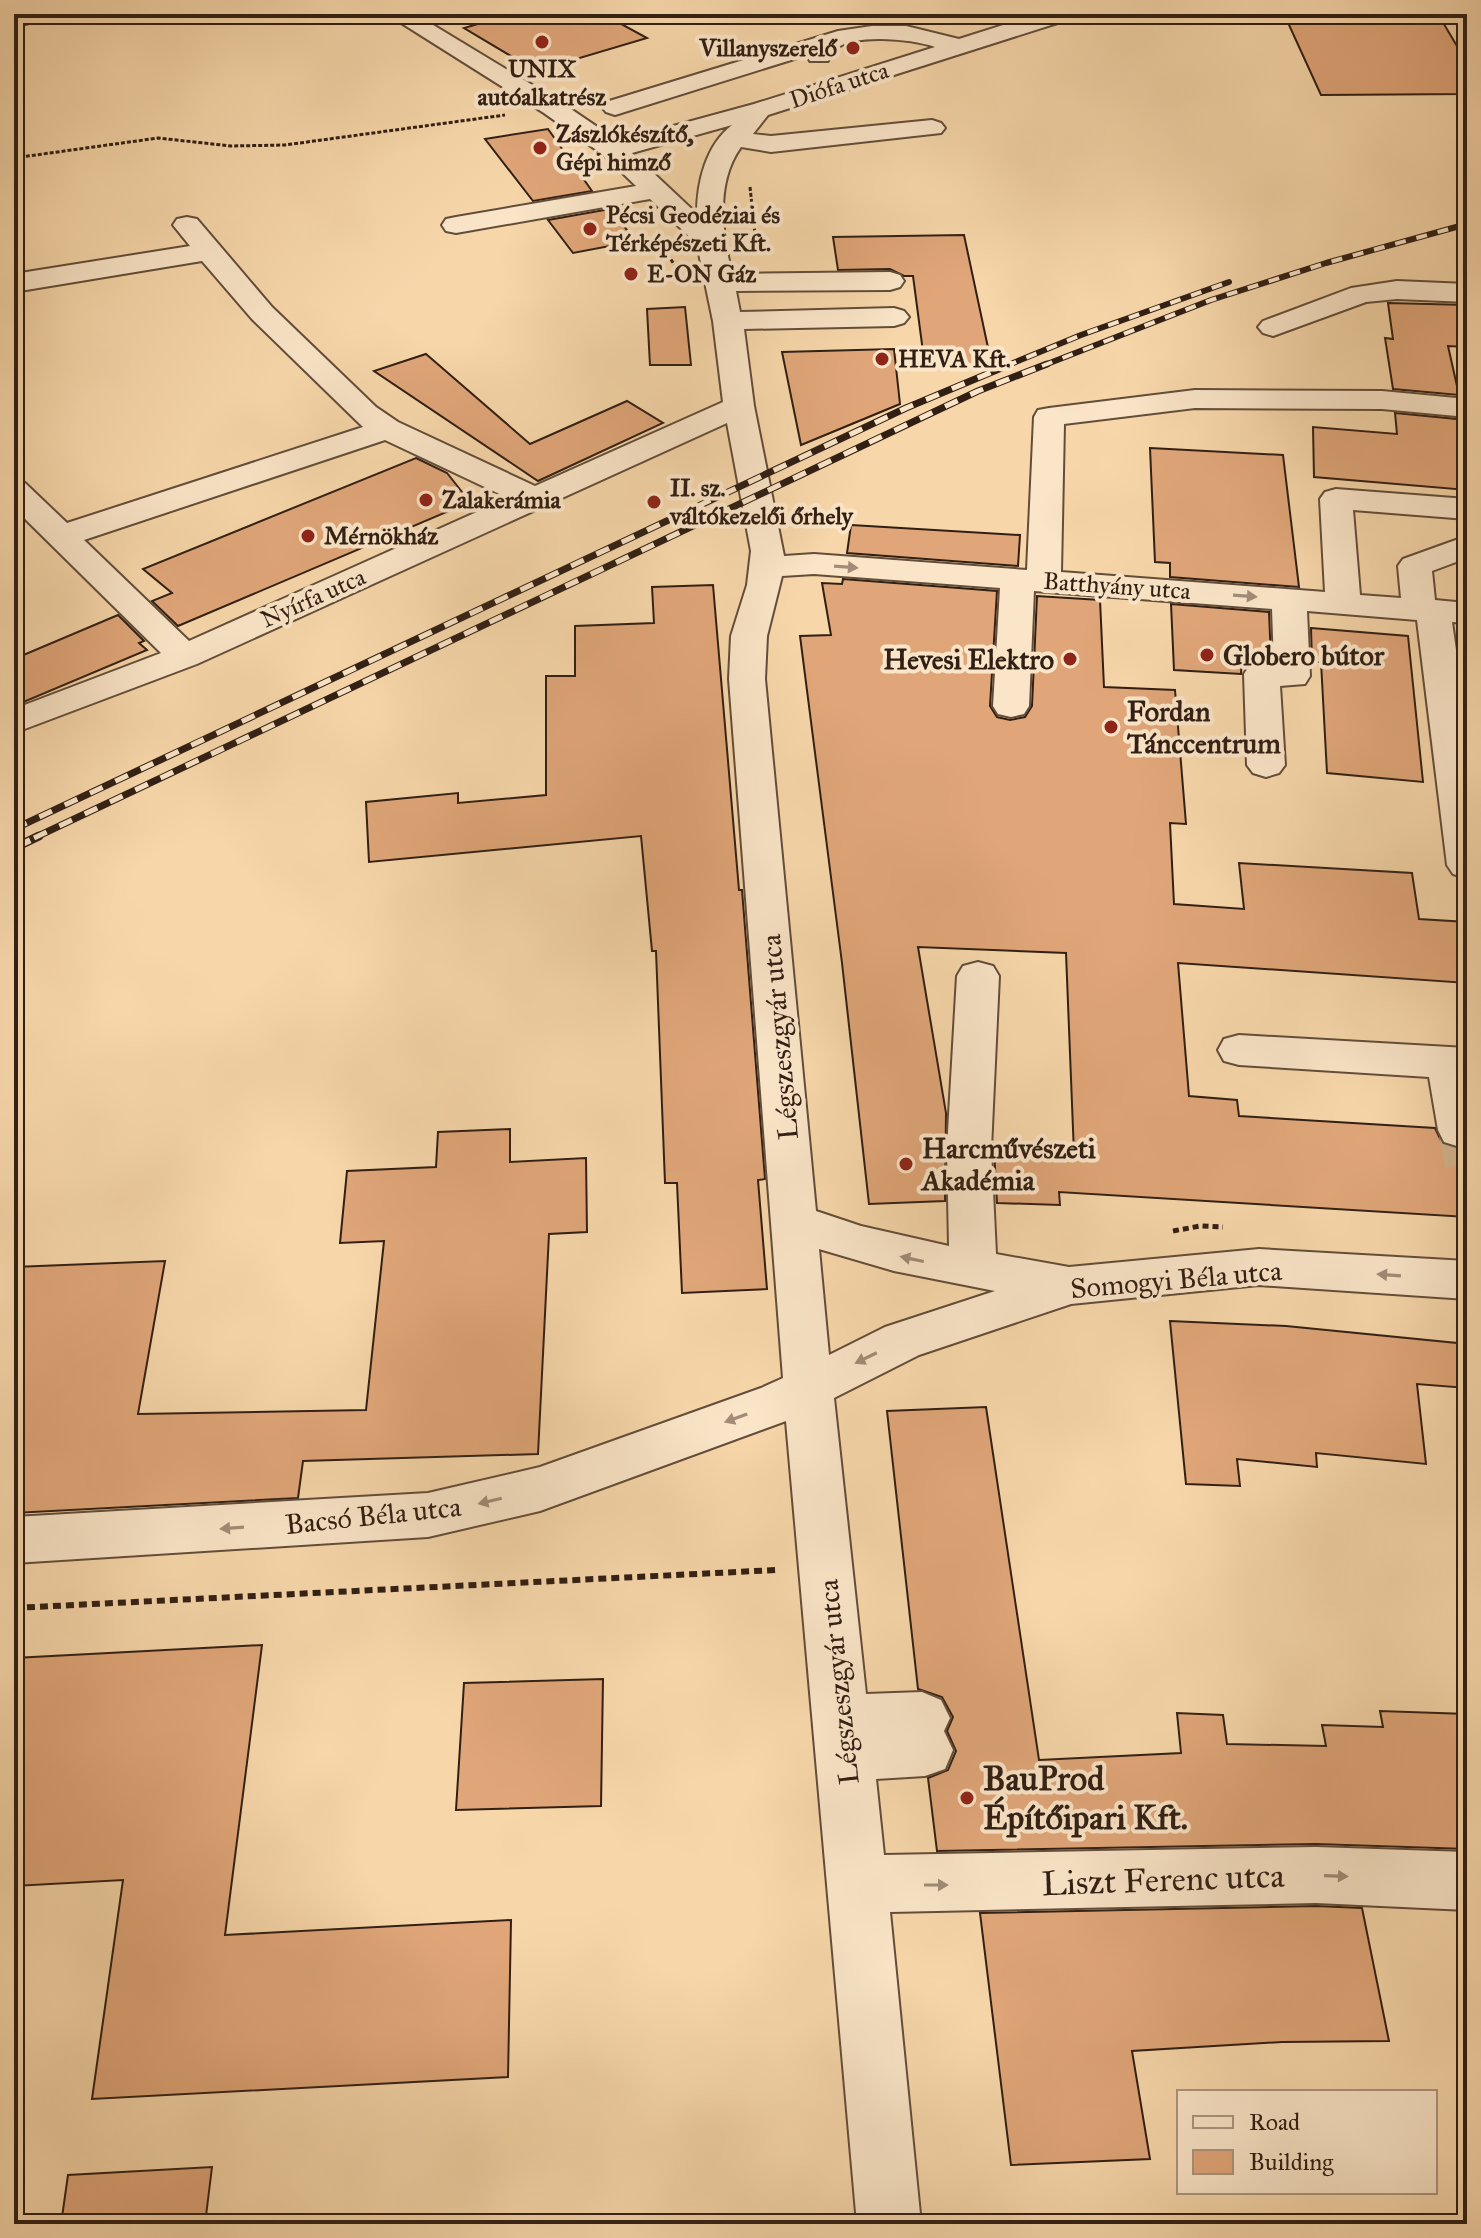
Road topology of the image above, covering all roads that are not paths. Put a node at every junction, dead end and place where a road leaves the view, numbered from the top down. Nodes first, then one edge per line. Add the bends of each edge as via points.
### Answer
1 (36, 14) edge
2 (399, 14) edge
3 (931, 14) edge
4 (1062, 14) edge
5 (14, 20) edge
6 (838, 38) junction
7 (957, 47) junction
8 (815, 93) junction
9 (615, 107) dead end
10 (763, 109) junction
11 (932, 128) dead end
12 (735, 135) junction
13 (621, 155) junction
14 (720, 158) junction
15 (672, 175) junction
16 (187, 225) dead end
17 (456, 225) dead end
18 (710, 242) junction
19 (210, 251) junction
20 (890, 281) dead end
21 (14, 283) edge
22 (719, 283) junction
23 (1467, 293) edge
24 (894, 317) dead end
25 (728, 321) junction
26 (1273, 327) dead end
27 (739, 406) junction
28 (1467, 408) edge
29 (387, 429) junction
30 (14, 490) edge
31 (534, 498) junction
32 (1467, 509) edge
33 (62, 536) junction
34 (1467, 546) edge
35 (768, 567) junction
36 (1031, 580) junction
37 (1289, 599) junction
38 (1343, 603) junction
39 (1440, 611) edge
40 (184, 656) junction
41 (1011, 706) dead end
42 (14, 722) edge
43 (1266, 765) dead end
44 (1467, 865) edge
45 (978, 976) dead end
46 (1239, 1050) dead end
47 (1457, 1064) edge
48 (1460, 1130) dead end
49 (795, 1222) junction
50 (973, 1269) junction
51 (1467, 1280) edge
52 (1071, 1285) junction
53 (808, 1388) junction
54 (14, 1540) edge
55 (923, 1734) dead end
56 (843, 1738) junction
57 (1467, 1881) edge
58 (858, 1884) junction
59 (889, 2224) edge

1 - 5 street
2 - 13 street
3 - 7 street via 946,22
4 - 7 street, Diófa utca
6 - 7 street via 906,34
6 - 8 street via 819,54
6 - 9 street
7 - 8 street, Diófa utca
8 - 10 street, Diófa utca
10 - 12 street, Légszeszgyár utca
10 - 13 street, Diófa utca
11 - 12 street via 771,144
12 - 14 street, Légszeszgyár utca
13 - 15 street
14 - 15 street
14 - 18 street, Légszeszgyár utca via 710,182
15 - 17 street via 618,196
15 - 18 street
16 - 19 street
18 - 22 street, Légszeszgyár utca
19 - 21 street
19 - 29 street via 262,313
20 - 22 street
22 - 25 street, Légszeszgyár utca
23 - 26 street via 1361,294
24 - 25 street
25 - 27 street, Légszeszgyár utca
27 - 31 street, Nyírfa utca
27 - 35 street, Légszeszgyár utca
28 - 36 street via 1382,400 1195,399 1049,417
29 - 31 street
29 - 33 street
30 - 33 street
31 - 40 street, Nyírfa utca
32 - 38 street via 1336,499
33 - 40 street
34 - 39 street via 1415,566
35 -> 36 street, Batthyány utca via 814,564
35 - 49 street, Légszeszgyár utca via 749,636 747,679
36 -> 37 street, Batthyány utca
36 - 41 street
37 - 38 street, Batthyány utca
37 - 43 street via 1292,676 1262,674
38 - 39 street, Batthyány utca
39 - 44 street
40 - 42 street, Nyírfa utca
45 - 50 street via 969,1149
46 - 47 street
47 - 48 street
50 -> 49 street via 908,1259
49 - 53 street, Légszeszgyár utca
50 - 52 street
51 -> 52 street, Somogyi Béla utca via 1259,1267
52 -> 53 street, Somogyi Béla utca via 902,1341
53 -> 54 street, Bacsó Béla utca via 540,1489 428,1515
53 - 56 street, Légszeszgyár utca
55 - 56 street
56 - 58 street, Légszeszgyár utca
58 -> 57 street, Liszt Ferenc utca via 1316,1875
58 - 59 street, Légszeszgyár utca

